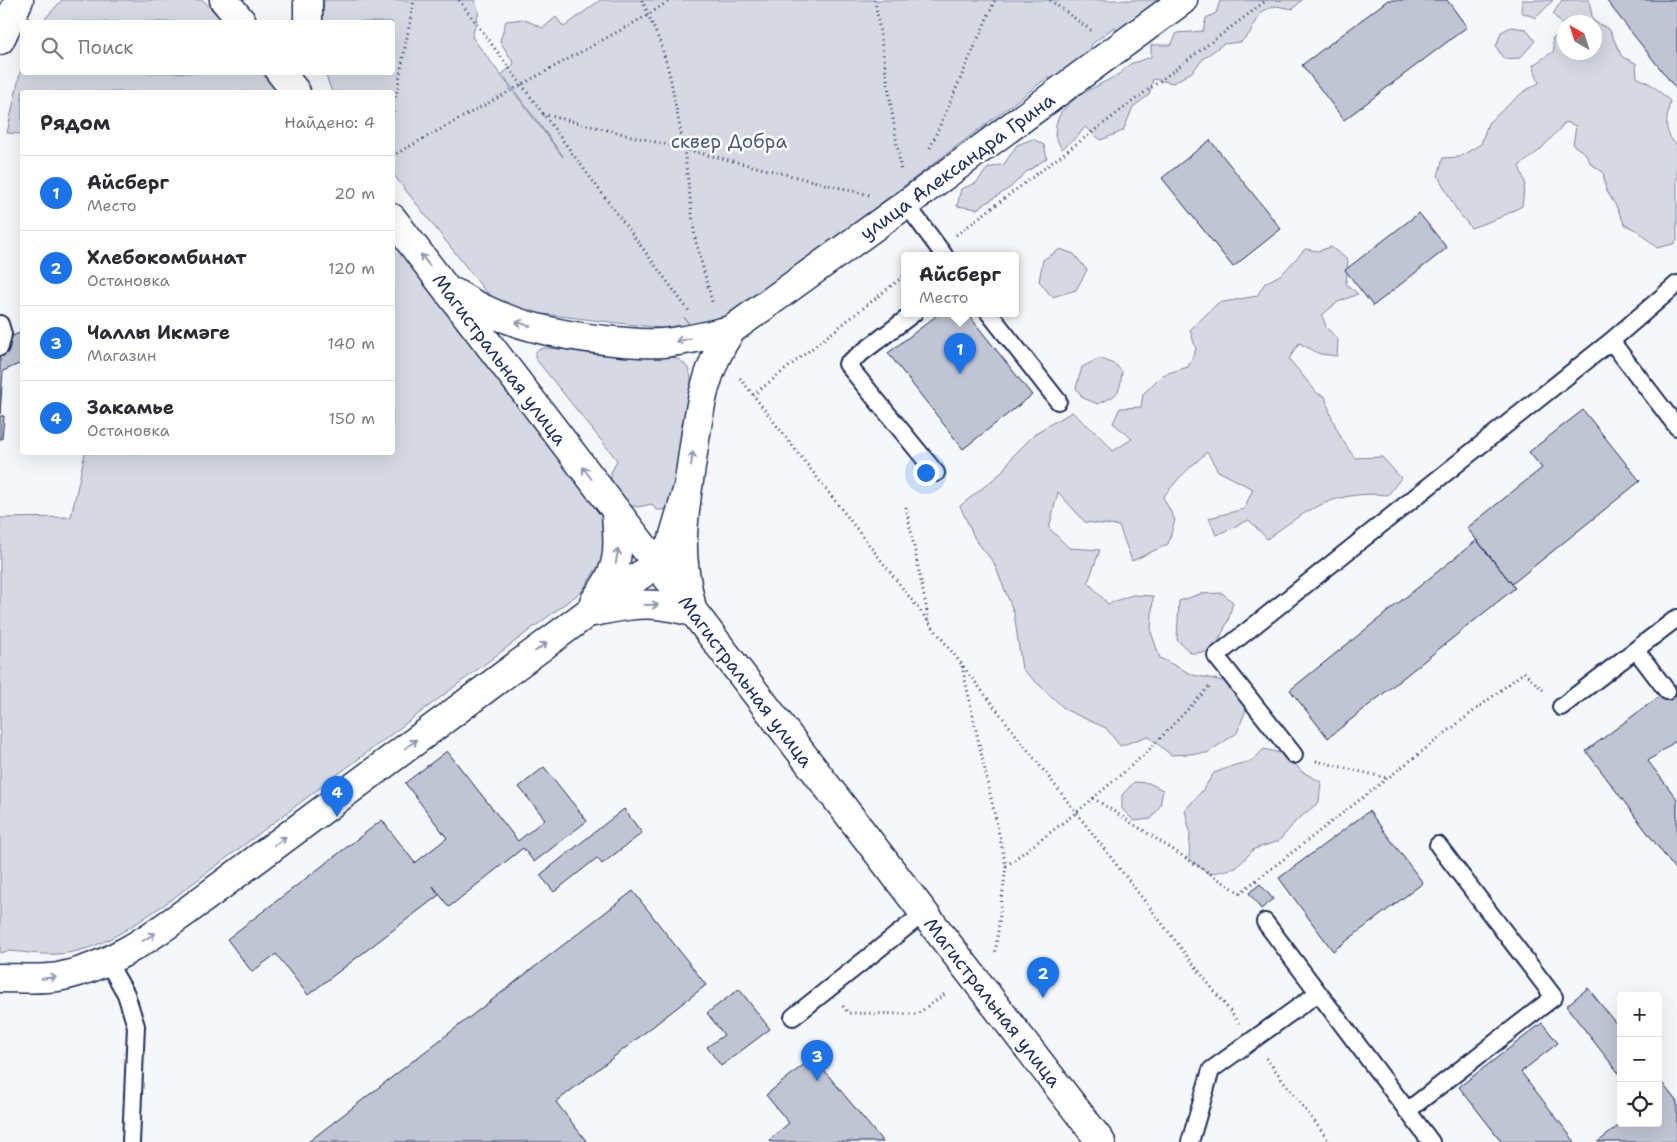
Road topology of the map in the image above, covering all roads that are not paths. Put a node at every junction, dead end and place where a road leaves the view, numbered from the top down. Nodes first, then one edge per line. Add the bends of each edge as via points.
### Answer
1 (6, 0) edge
2 (19, 0) edge
3 (308, 0) edge
4 (1184, 0) edge
5 (308, 20) edge
6 (0, 33) edge
7 (0, 40) edge
8 (282, 75) edge
9 (306, 75) edge
10 (294, 90) edge
11 (306, 90) edge
12 (906, 204) junction
13 (395, 222) edge
14 (942, 252) edge
15 (1677, 284) edge
16 (445, 286) junction
17 (909, 317) edge
18 (992, 317) edge
19 (0, 324) edge
20 (726, 331) junction
21 (1611, 341) junction
22 (0, 348) edge
23 (1058, 401) dead end
24 (1677, 426) edge
25 (936, 474) dead end
26 (688, 487) junction
27 (616, 512) junction
28 (656, 564) junction
29 (693, 612) junction
30 (586, 614) junction
31 (1677, 618) edge
32 (1636, 650) junction
33 (1667, 691) dead end
34 (1560, 707) road end
35 (1294, 755) road end
36 (1438, 845) dead end
37 (924, 913) junction
38 (1265, 922) dead end
39 (107, 961) junction
40 (0, 978) edge
41 (1318, 993) junction
42 (793, 1017) dead end
43 (1407, 1111) junction
44 (131, 1142) edge
45 (1101, 1142) edge
46 (1190, 1142) edge
47 (1431, 1142) edge

1 - 6 main road
2 - 7 main road
3 - 5 main road
4 - 12 main road, улица Александра Грина
8 - 10 main road
9 - 11 main road
12 - 14 lane
12 - 20 main road, улица Александра Грина
16 -> 13 main road, Магистральная улица
15 - 21 lane
20 -> 16 main road via 678,342 645,344 579,338 505,319 473,305
27 -> 16 main road, Магистральная улица
17 - 25 lane via 847,364
18 - 23 lane
19 - 22 lane via 3,334
26 -> 20 main road via 700,402
21 - 24 lane
21 - 35 lane via 1216,656
26 - 28 main road via 672,542
26 - 29 main road via 682,547
27 - 28 main road, Магистральная улица
30 -> 27 main road via 610,578 615,564 618,548
28 - 29 main road, Магистральная улица
28 - 30 main road
30 -> 29 main road via 647,604
29 - 37 main road, Магистральная улица
39 -> 30 main road via 152,936 187,911
31 - 32 lane
32 - 33 lane
32 - 34 lane
36 - 43 lane via 1554,997
37 - 42 lane
37 - 45 main road, Магистральная улица
38 - 41 lane
40 -> 39 main road via 56,977
39 - 44 lane via 126,994 136,1026
41 - 43 lane
41 - 46 lane via 1211,1070
43 - 47 lane

